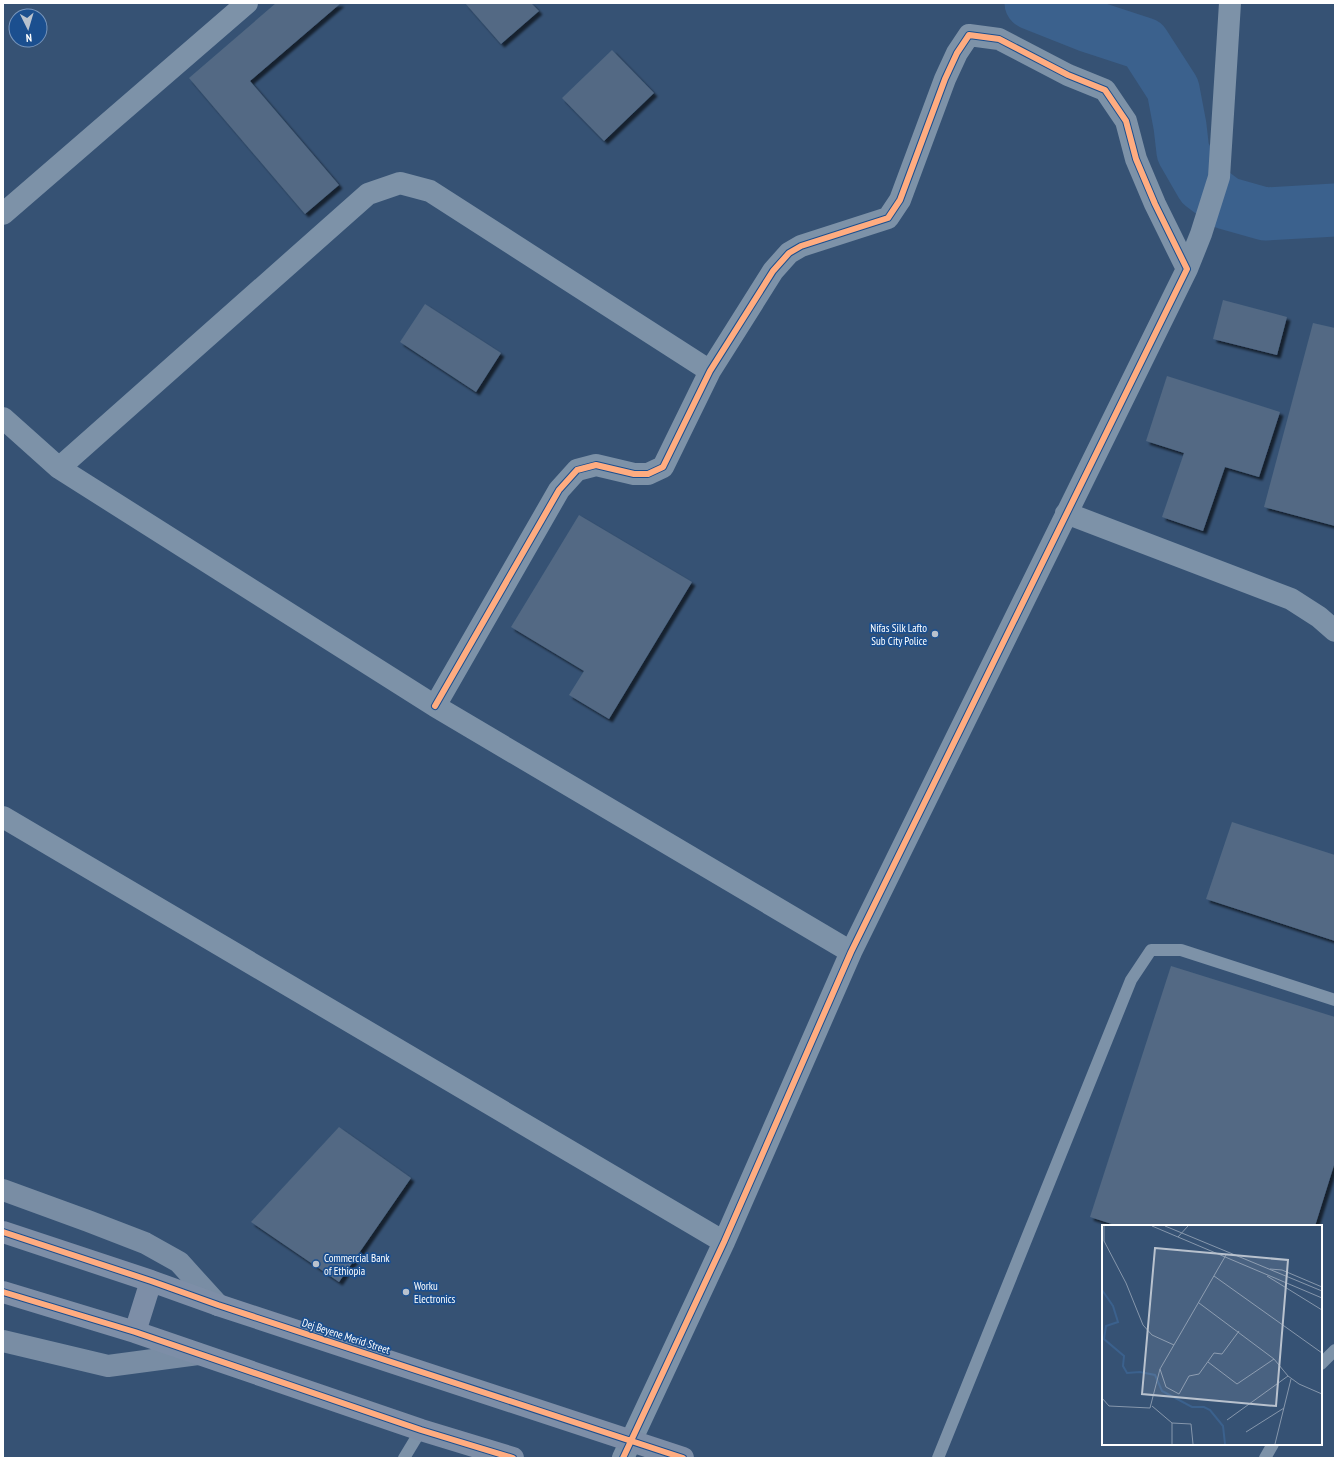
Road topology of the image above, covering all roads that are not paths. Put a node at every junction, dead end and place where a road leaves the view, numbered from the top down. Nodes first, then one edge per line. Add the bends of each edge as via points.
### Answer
1 (247, 3) edge
2 (1230, 3) edge
3 (3, 214) edge
4 (1187, 269) junction
5 (710, 371) junction
6 (3, 418) edge
7 (60, 468) junction
8 (1066, 513) junction
9 (1335, 631) edge
10 (435, 706) junction
11 (3, 817) edge
12 (851, 952) junction
13 (1335, 1000) edge
14 (3, 1190) edge
15 (3, 1232) edge
16 (724, 1242) junction
17 (150, 1281) junction
18 (3, 1292) edge
19 (218, 1305) junction
20 (135, 1332) junction
21 (3, 1341) edge
22 (1335, 1350) edge
23 (198, 1354) junction
24 (1322, 1363) edge
25 (421, 1430) junction
26 (1272, 1445) edge
27 (627, 1450) edge
28 (404, 1458) edge
29 (513, 1458) edge
30 (683, 1458) edge
31 (938, 1458) edge
32 (1265, 1458) edge

1 - 3 street
2 - 4 street via 1219,177
4 - 5 street via 1154,204 1136,159 1126,121 1105,90 1068,75 999,39 969,35 944,79 900,200 888,218 801,246 789,253 773,271
4 - 8 street
5 - 7 street via 430,191 400,183 368,194
5 - 10 street via 663,467 648,474 634,474 596,465 577,470 559,490
6 - 7 street
7 - 10 street
8 - 9 street via 1291,599
8 - 12 street
10 - 12 street
11 - 16 street
12 - 16 street
13 - 31 lane via 1181,950 1151,950 1131,980
14 - 19 main road via 145,1243 178,1262
15 - 17 main road, Dej Beyene Merid Street
16 - 27 street
17 - 19 main road, Dej Beyene Merid Street
17 - 20 main road
18 - 20 main road
19 - 27 main road, Dej Beyene Merid Street
20 - 23 main road
21 - 23 main road via 108,1366
22 - 24 lane
23 - 25 main road
25 - 28 lane
25 - 29 main road
26 - 32 lane
27 - 30 main road, Dej Beyene Merid Street

